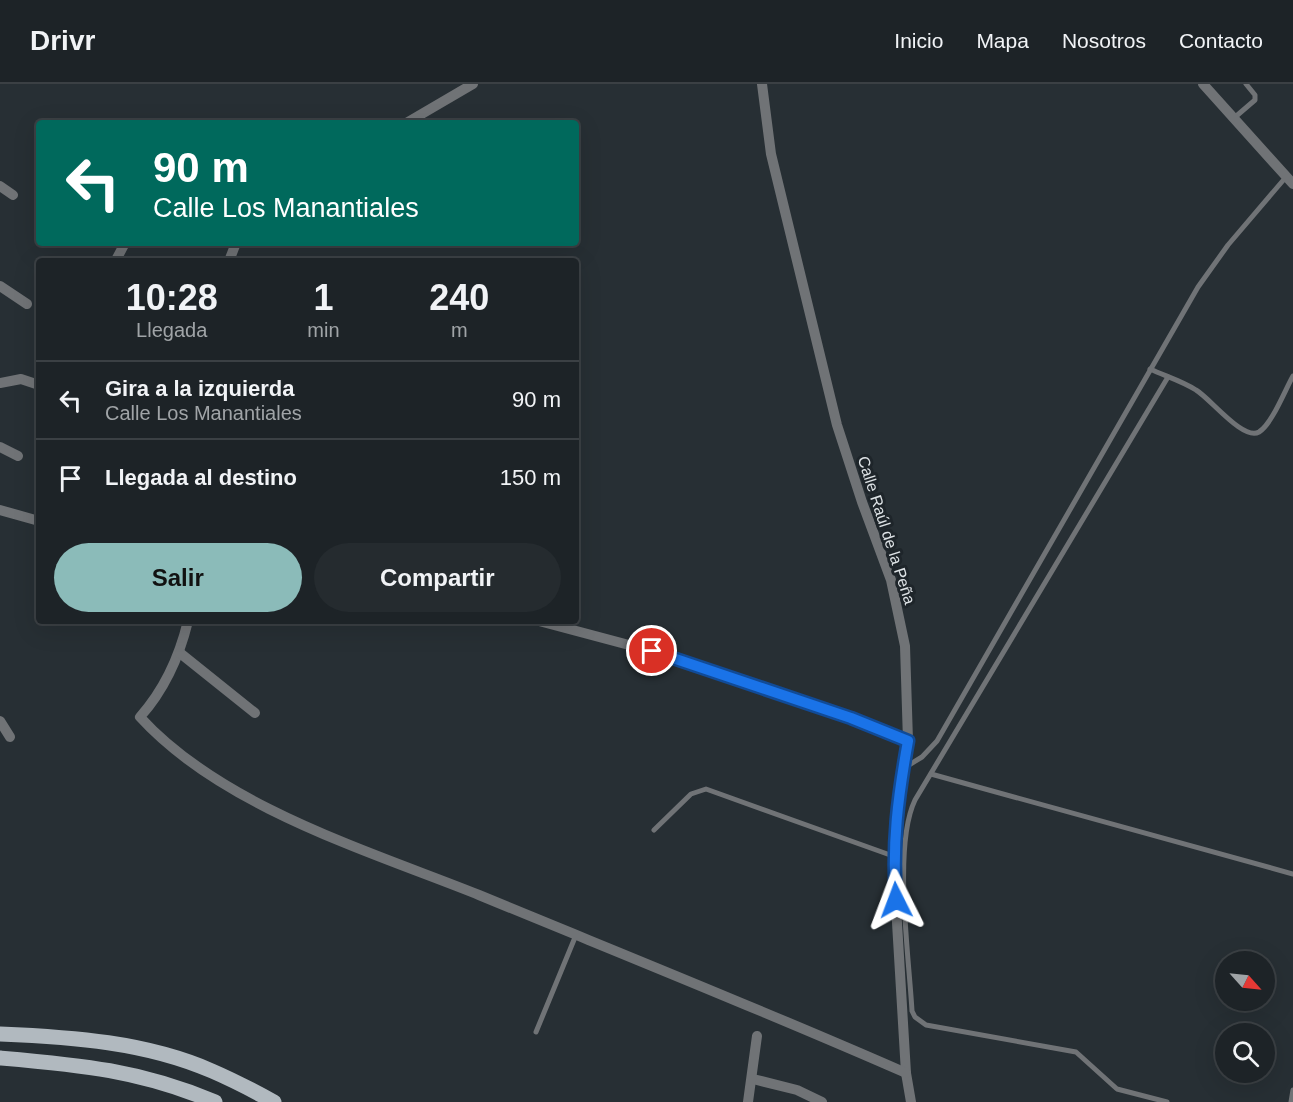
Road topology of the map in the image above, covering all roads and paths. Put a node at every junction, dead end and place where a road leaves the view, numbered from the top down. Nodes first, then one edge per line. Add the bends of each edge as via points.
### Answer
1 (473, 84) edge
2 (762, 84) edge
3 (1203, 84) edge
4 (1246, 84) edge
5 (1234, 118) junction
6 (411, 120) edge
7 (1290, 180) edge
8 (0, 186) edge
9 (13, 195) dead end
10 (123, 246) edge
11 (117, 258) dead end
12 (0, 286) edge
13 (27, 304) dead end
14 (1150, 369) junction
15 (1293, 376) edge
16 (1168, 377) junction
17 (0, 383) edge
18 (36, 384) edge
19 (0, 447) edge
20 (18, 456) dead end
21 (0, 510) edge
22 (36, 520) edge
23 (187, 624) edge
24 (550, 624) edge
25 (180, 653) junction
26 (255, 713) dead end
27 (0, 721) edge
28 (10, 737) dead end
29 (908, 741) junction
30 (903, 769) junction
31 (931, 774) junction
32 (654, 830) dead end
33 (893, 856) junction
34 (1293, 874) edge
35 (576, 935) junction
36 (536, 1032) dead end
37 (0, 1034) edge
38 (757, 1036) dead end
39 (0, 1058) edge
40 (906, 1073) junction
41 (753, 1079) junction
42 (1293, 1090) edge
43 (215, 1102) edge
44 (274, 1102) edge
45 (748, 1102) edge
46 (822, 1102) edge
47 (910, 1102) edge
48 (1167, 1102) edge
49 (1291, 1102) edge

1 - 6 street
2 - 29 street, Calle Raúl de la Peña via 771,154 837,425 899,609 905,646
3 - 5 street
4 - 5 lane via 1255,100
5 - 7 street
7 - 14 lane via 1228,245 1198,287
8 - 9 street
10 - 11 street
12 - 13 street
14 - 16 lane
14 - 30 lane via 937,741
15 - 16 lane via 1267,424 1253,434 1241,430 1197,390
16 - 31 lane
17 - 18 street via 21,379
19 - 20 street
21 - 22 street
23 - 25 street
24 - 29 street via 674,657
25 - 26 street
25 - 35 street via 155,700 140,717 208,774 284,816
27 - 28 street
29 - 30 street, Calle Raúl de la Peña
30 - 33 street, Calle Raúl de la Peña
31 - 34 lane
31 - 48 lane via 907,816 905,829 907,930 915,1017 926,1025 1076,1052 1117,1089
32 - 33 lane via 691,794 706,789
33 - 40 street, Calle Raúl de la Peña
35 - 36 lane
35 - 40 street
37 - 44 main road via 123,1044 211,1070
38 - 41 street
39 - 43 main road via 100,1067 150,1078
40 - 47 street, Calle Raúl de la Peña
41 - 45 street
41 - 46 street via 797,1090
42 - 49 lane

